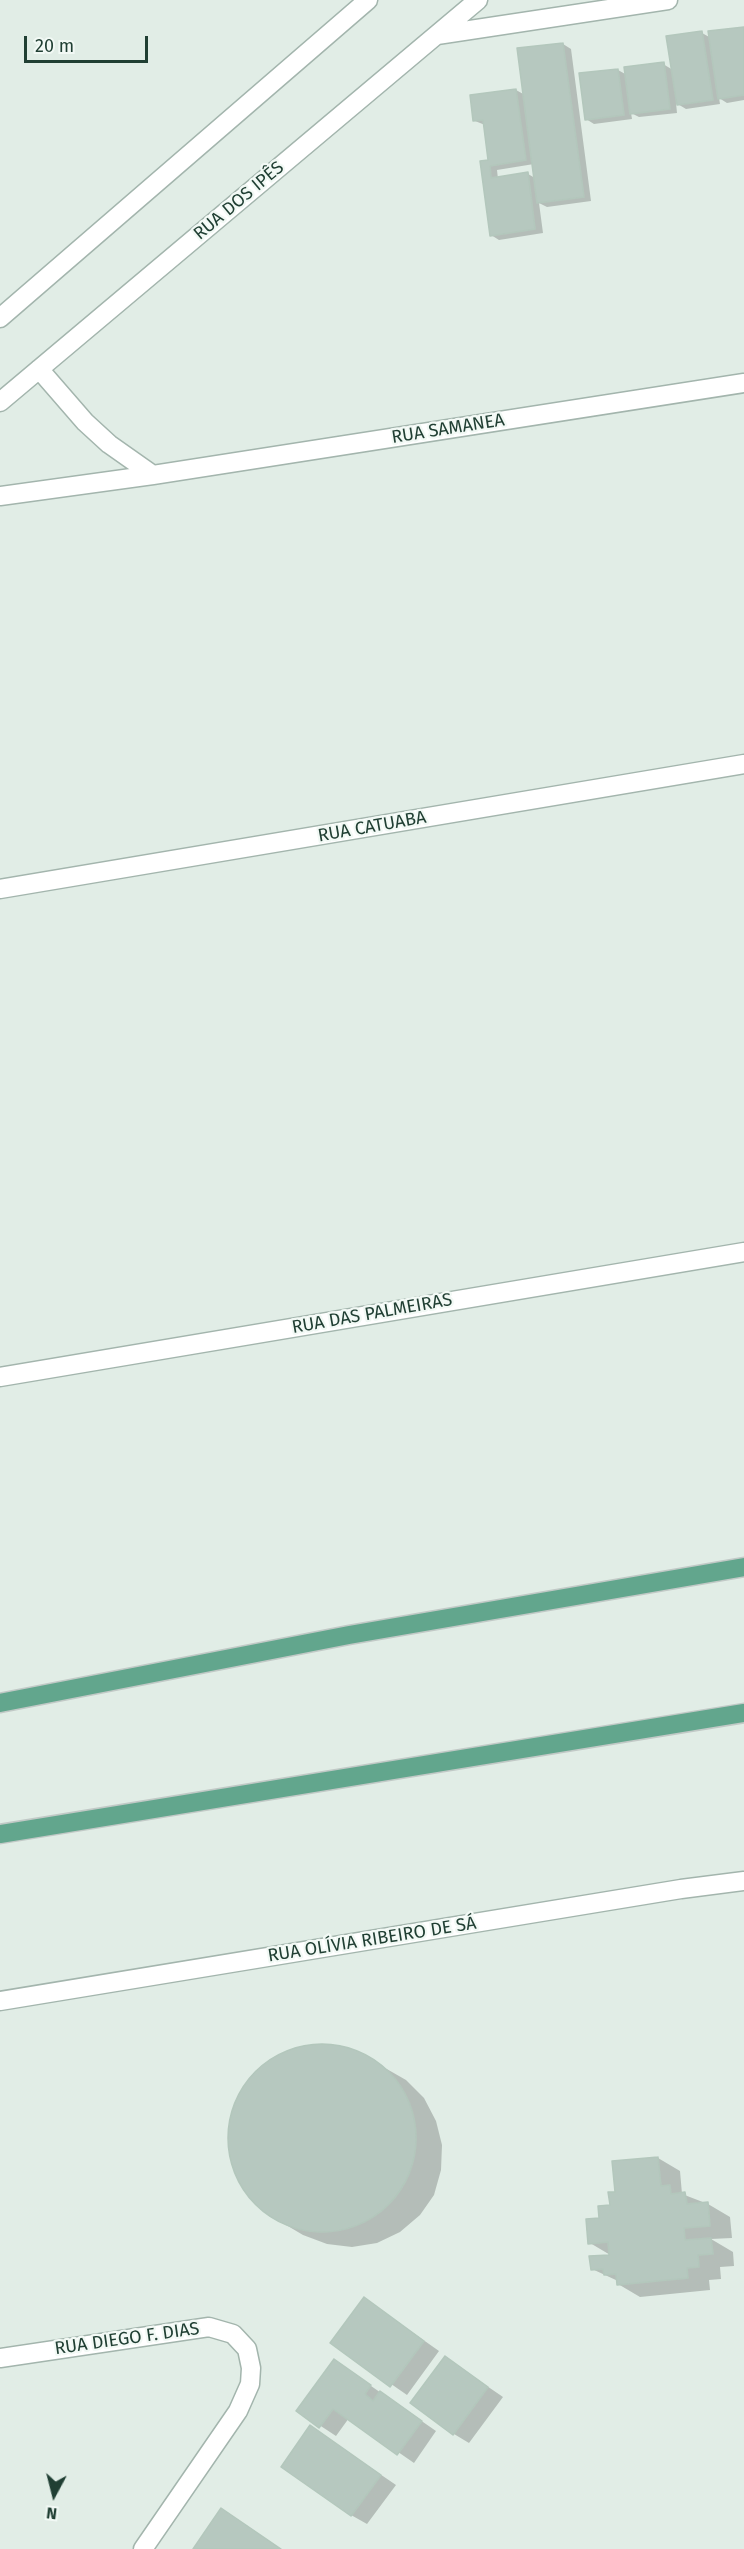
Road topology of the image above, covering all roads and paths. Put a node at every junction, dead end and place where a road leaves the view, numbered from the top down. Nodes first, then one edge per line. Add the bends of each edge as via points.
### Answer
1 (368, 0) edge
2 (478, 0) edge
3 (668, 0) edge
4 (437, 34) junction
5 (0, 318) edge
6 (39, 369) junction
7 (744, 383) edge
8 (0, 402) edge
9 (153, 475) junction
10 (0, 496) edge
11 (744, 764) edge
12 (0, 889) edge
13 (744, 1252) edge
14 (0, 1377) edge
15 (744, 1567) edge
16 (0, 1703) edge
17 (744, 1713) edge
18 (0, 1834) edge
19 (744, 1881) edge
20 (0, 2001) edge
21 (9, 2357) edge
22 (0, 2372) edge
23 (143, 2549) edge

1 - 5 street
2 - 4 street, RUA DOS IPÊS
3 - 4 street
4 - 6 street, RUA DOS IPÊS
6 - 8 street, RUA DOS IPÊS
6 - 9 street via 85,422
7 - 9 street, RUA SAMANEA
9 - 10 street, RUA SAMANEA
11 - 12 street, RUA CATUABA
13 - 14 street, RUA DAS PALMEIRAS
15 - 16 main road via 350,1635
17 - 18 main road
19 - 20 street, RUA OLÍVIA RIBEIRO DE SÁ
21 - 22 street
21 - 23 street, RUA DIEGO F. DIAS via 209,2327 233,2334 247,2349 250,2384 238,2411

